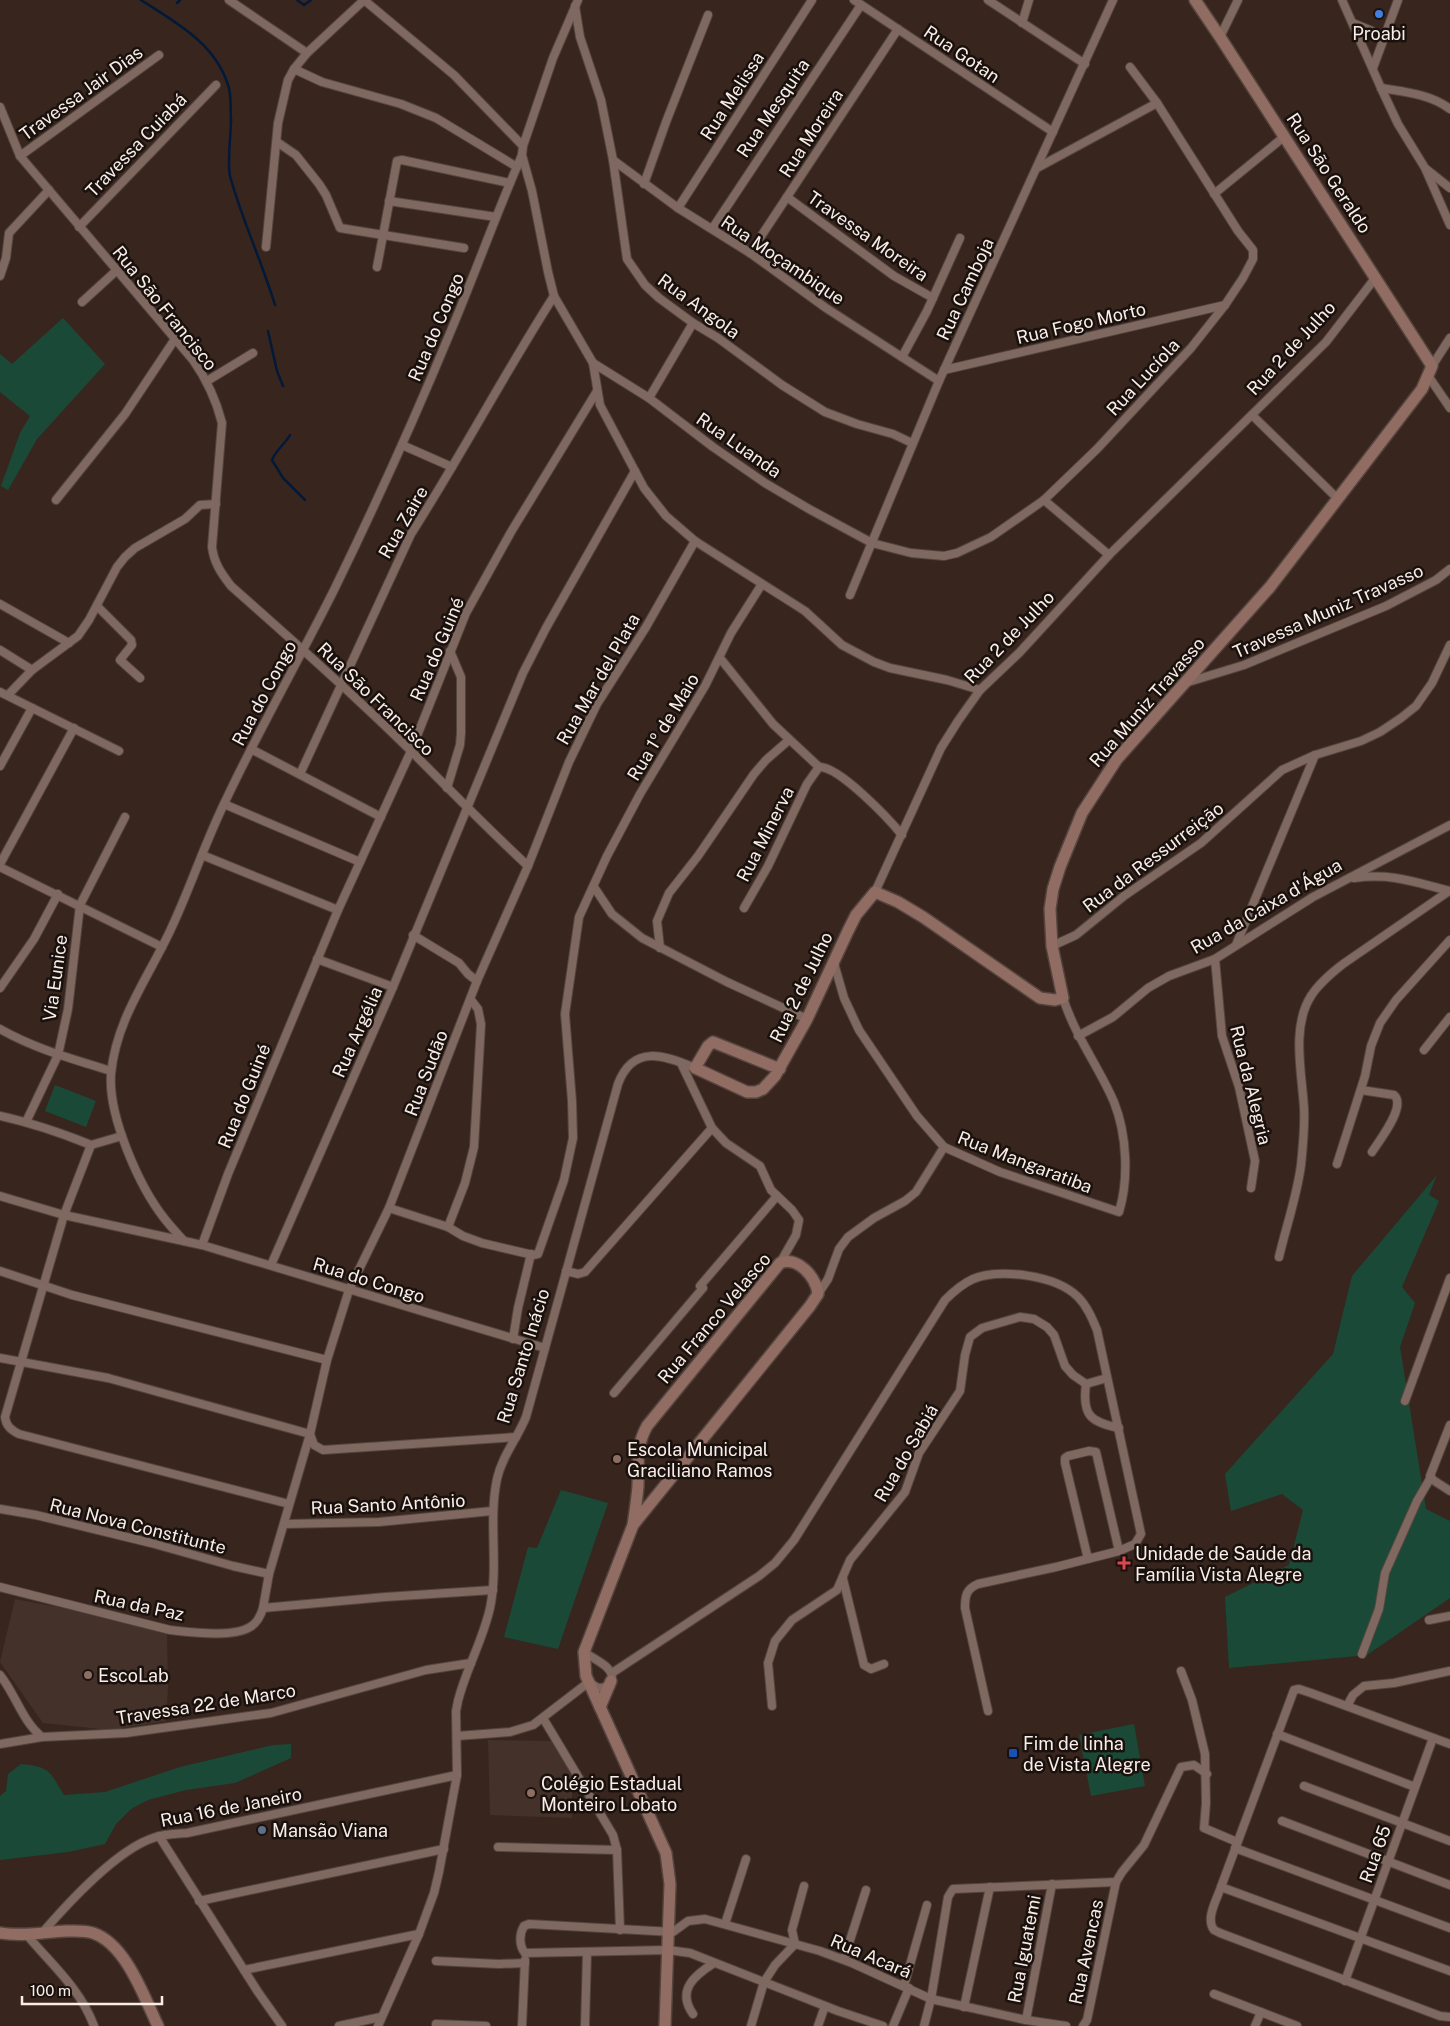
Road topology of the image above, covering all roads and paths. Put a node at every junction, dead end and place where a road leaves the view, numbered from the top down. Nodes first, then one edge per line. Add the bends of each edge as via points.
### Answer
1 (229, 0) edge
2 (364, 0) edge
3 (812, 0) edge
4 (988, 0) edge
5 (1029, 0) edge
6 (1114, 0) edge
7 (1195, 0) edge
8 (1238, 0) edge
9 (1342, 0) edge
10 (1398, 0) edge
11 (857, 2) edge
12 (577, 3) edge
13 (708, 15) dead end
14 (1022, 22) junction
15 (1353, 23) junction
16 (898, 29) junction
17 (1384, 36) junction
18 (1220, 37) junction
19 (307, 53) junction
20 (160, 55) dead end
21 (1085, 64) junction
22 (1130, 66) dead end
23 (1373, 68) junction
24 (294, 69) junction
25 (216, 85) dead end
26 (1381, 88) junction
27 (1156, 103) junction
28 (0, 107) edge
29 (1450, 109) edge
30 (1053, 132) junction
31 (1285, 136) junction
32 (277, 142) junction
33 (523, 146) junction
34 (522, 155) junction
35 (20, 156) junction
36 (613, 160) junction
37 (517, 167) junction
38 (1036, 168) junction
39 (1425, 168) junction
40 (510, 183) junction
41 (644, 184) junction
42 (1450, 188) edge
43 (49, 190) junction
44 (1214, 194) junction
45 (787, 197) junction
46 (389, 201) junction
47 (678, 208) junction
48 (496, 217) junction
49 (1450, 225) edge
50 (79, 227) junction
51 (712, 229) junction
52 (383, 234) junction
53 (960, 238) dead end
54 (266, 247) dead end
55 (464, 248) dead end
56 (750, 253) junction
57 (377, 267) dead end
58 (116, 270) junction
59 (0, 276) edge
60 (1376, 277) junction
61 (554, 296) junction
62 (933, 298) junction
63 (82, 302) dead end
64 (1225, 305) junction
65 (693, 323) junction
66 (1450, 338) edge
67 (175, 339) junction
68 (253, 352) dead end
69 (902, 357) junction
70 (593, 363) junction
71 (944, 370) junction
72 (1431, 371) junction
73 (207, 381) junction
74 (939, 381) junction
75 (597, 391) junction
76 (649, 398) junction
77 (1450, 408) edge
78 (1252, 415) junction
79 (912, 443) junction
80 (402, 445) junction
81 (452, 467) junction
82 (634, 471) junction
83 (1338, 499) junction
84 (56, 500) dead end
85 (1044, 500) junction
86 (216, 504) junction
87 (696, 541) junction
88 (872, 543) junction
89 (1109, 555) junction
90 (1450, 569) edge
91 (762, 584) junction
92 (850, 594) dead end
93 (0, 604) edge
94 (97, 606) junction
95 (69, 643) junction
96 (1450, 646) edge
97 (0, 650) edge
98 (303, 650) junction
99 (450, 651) junction
100 (720, 658) junction
101 (32, 670) junction
102 (140, 678) dead end
103 (1185, 683) junction
104 (342, 685) junction
105 (980, 690) junction
106 (0, 692) edge
107 (8, 695) junction
108 (32, 708) junction
109 (74, 728) junction
110 (789, 740) junction
111 (251, 749) junction
112 (120, 751) dead end
113 (411, 751) junction
114 (1315, 755) junction
115 (0, 766) edge
116 (816, 770) junction
117 (300, 774) junction
118 (447, 788) junction
119 (224, 804) junction
120 (468, 809) junction
121 (381, 817) junction
122 (125, 818) dead end
123 (1450, 825) edge
124 (902, 835) junction
125 (202, 855) junction
126 (360, 862) junction
127 (0, 865) edge
128 (528, 866) junction
129 (1347, 879) junction
130 (594, 887) junction
131 (1450, 891) edge
132 (875, 892) junction
133 (58, 894) junction
134 (80, 905) junction
135 (744, 908) dead end
136 (338, 910) junction
137 (414, 936) junction
138 (1450, 940) edge
139 (1052, 946) junction
140 (1236, 946) junction
141 (162, 947) junction
142 (660, 948) junction
143 (317, 959) junction
144 (1215, 959) junction
145 (834, 963) junction
146 (477, 981) junction
147 (392, 987) junction
148 (0, 988) edge
149 (1063, 998) junction
150 (470, 1000) junction
151 (1450, 1017) edge
152 (807, 1019) junction
153 (0, 1029) edge
154 (1078, 1036) junction
155 (1424, 1050) dead end
156 (58, 1055) junction
157 (681, 1063) junction
158 (695, 1068) junction
159 (780, 1069) junction
160 (111, 1071) junction
161 (763, 1090) joint
162 (1361, 1090) junction
163 (0, 1116) edge
164 (26, 1122) junction
165 (712, 1128) junction
166 (122, 1136) junction
167 (90, 1145) junction
168 (944, 1147) junction
169 (1372, 1152) dead end
170 (1337, 1164) dead end
171 (1251, 1188) dead end
172 (0, 1196) edge
173 (777, 1196) junction
174 (1101, 1207) joint
175 (389, 1208) junction
176 (64, 1215) junction
177 (448, 1227) junction
178 (184, 1241) junction
179 (202, 1245) junction
180 (531, 1254) junction
181 (1279, 1257) dead end
182 (780, 1263) junction
183 (271, 1265) junction
184 (0, 1271) edge
185 (566, 1271) junction
186 (1450, 1278) edge
187 (44, 1286) junction
188 (349, 1290) junction
189 (818, 1294) junction
190 (1446, 1300) edge
191 (513, 1339) junction
192 (545, 1348) junction
193 (0, 1358) edge
194 (327, 1360) junction
195 (21, 1361) junction
196 (1107, 1378) junction
197 (1086, 1384) junction
198 (614, 1393) dead end
199 (1405, 1401) dead end
200 (2, 1417) edge
201 (1450, 1425) edge
202 (1119, 1428) junction
203 (310, 1434) junction
204 (516, 1437) junction
205 (1430, 1477) junction
206 (1450, 1491) edge
207 (289, 1504) junction
208 (0, 1508) edge
209 (492, 1511) junction
210 (285, 1524) junction
211 (633, 1524) junction
212 (1119, 1551) junction
213 (1088, 1559) junction
214 (268, 1574) junction
215 (843, 1579) junction
216 (0, 1587) edge
217 (493, 1590) junction
218 (263, 1608) junction
219 (1450, 1616) edge
220 (1429, 1620) dead end
221 (584, 1652) junction
222 (1362, 1654) dead end
223 (472, 1664) junction
224 (600, 1664) junction
225 (884, 1664) dead end
226 (1181, 1671) dead end
227 (1450, 1671) edge
228 (0, 1675) edge
229 (612, 1677) junction
230 (589, 1682) junction
231 (772, 1706) dead end
232 (1347, 1706) junction
233 (600, 1707) junction
234 (988, 1711) dead end
235 (543, 1718) junction
236 (1276, 1734) junction
237 (457, 1736) junction
238 (42, 1737) junction
239 (1432, 1738) junction
240 (0, 1744) edge
241 (1450, 1744) edge
242 (1207, 1774) junction
243 (457, 1775) junction
244 (1304, 1786) dead end
245 (1415, 1787) junction
246 (1282, 1821) dead end
247 (1402, 1823) junction
248 (159, 1836) junction
249 (1450, 1841) edge
250 (1236, 1845) junction
251 (498, 1847) dead end
252 (444, 1849) junction
253 (617, 1850) junction
254 (746, 1859) dead end
255 (1388, 1862) junction
256 (1116, 1882) junction
257 (1052, 1884) junction
258 (1450, 1885) edge
259 (804, 1886) dead end
260 (990, 1886) junction
261 (1221, 1887) junction
262 (866, 1890) dead end
263 (1375, 1899) junction
264 (199, 1901) junction
265 (927, 1905) dead end
266 (725, 1924) junction
267 (1450, 1928) edge
268 (620, 1930) junction
269 (43, 1932) junction
270 (668, 1932) junction
271 (0, 1933) edge
272 (26, 1934) junction
273 (419, 1934) junction
274 (1361, 1938) junction
275 (795, 1944) junction
276 (668, 1950) junction
277 (525, 1953) junction
278 (587, 1953) junction
279 (844, 1959) junction
280 (436, 1961) dead end
281 (525, 1963) junction
282 (714, 1963) junction
283 (244, 1970) junction
284 (1450, 1971) edge
285 (1345, 1981) junction
286 (764, 1982) junction
287 (906, 1987) junction
288 (1214, 1994) dead end
289 (932, 1999) junction
290 (825, 2006) junction
291 (964, 2006) junction
292 (1261, 2012) junction
293 (693, 2014) dead end
294 (381, 2017) junction
295 (1450, 2017) edge
296 (1026, 2020) junction
297 (436, 2024) dead end
298 (94, 2026) edge
299 (158, 2026) edge
300 (282, 2026) edge
301 (339, 2026) edge
302 (378, 2026) edge
303 (486, 2026) edge
304 (522, 2026) edge
305 (585, 2026) edge
306 (665, 2026) edge
307 (750, 2026) edge
308 (818, 2026) edge
309 (881, 2026) edge
310 (893, 2026) edge
311 (924, 2026) edge
312 (1066, 2026) edge
313 (1083, 2026) edge
314 (1255, 2026) edge
315 (1297, 2026) edge

1 - 19 street
2 - 19 street
2 - 33 street via 454,75
3 - 47 street, Rua Melissa
4 - 14 street
5 - 14 street
6 - 21 street, Rua Camboja
7 - 18 street, Rua São Geraldo
8 - 18 street
9 - 15 street
10 - 17 street
11 - 16 street, Rua Gotan
11 - 51 street, Rua Mesquita
12 - 33 street via 553,58
12 - 36 street, Rua Angola via 580,37 601,100
13 - 41 street
14 - 21 street
15 - 17 street
15 - 23 street
16 - 30 street, Rua Gotan
16 - 45 street, Rua Moreira
17 - 23 street
18 - 31 street, Rua São Geraldo
19 - 24 street
20 - 35 street, Travessa Jair Dias
21 - 30 street, Rua Camboja
22 - 27 street, Rua Lucíola
23 - 26 street
24 - 32 street via 284,93
24 - 37 street via 322,82 400,104 436,118
25 - 50 street, Travessa Cuiabá
26 - 29 street via 1423,96
26 - 39 street
27 - 38 street
27 - 44 street, Rua Lucíola
28 - 35 street, Rua São Francisco
30 - 38 street, Rua Camboja
31 - 44 street
31 - 60 street, Rua São Geraldo
32 - 52 street via 296,155 319,184 338,226
32 - 54 street
33 - 34 street
34 - 37 street, Rua do Congo
34 - 61 street
35 - 43 street, Rua São Francisco
36 - 41 street, Rua Moçambique
36 - 65 street, Rua Angola via 628,259 645,285
37 - 40 street, Rua do Congo
38 - 71 street, Rua Camboja
39 - 42 street
39 - 49 street
40 - 46 street via 402,160 397,161
40 - 48 street, Rua do Congo
41 - 47 street, Rua Moçambique
43 - 50 street, Rua São Francisco
43 - 59 street via 9,233
44 - 64 street, Rua Lucíola via 1254,254
45 - 56 street, Rua Moreira
45 - 62 street, Travessa Moreira via 894,276
46 - 48 street
46 - 52 street
47 - 51 street, Rua Moçambique
48 - 80 street, Rua do Congo
50 - 58 street, Rua São Francisco
51 - 56 street, Rua Moçambique
52 - 55 street
52 - 57 street
53 - 62 street, Travessa Moreira
56 - 69 street, Rua Moçambique
58 - 63 street
58 - 67 street, Rua São Francisco
60 - 72 street, Rua São Geraldo
60 - 78 street, Rua 2 de Julho via 1326,342
61 - 70 street
61 - 81 street, Rua Zaire
62 - 69 street, Travessa Moreira
64 - 71 street, Rua Fogo Morto
64 - 85 street, Rua Lucíola via 1191,348 1096,450
65 - 76 street
65 - 79 street, Rua Angola via 825,412
66 - 72 street, Rua Muniz Travasso
67 - 73 street, Rua São Francisco
67 - 84 street via 125,414
68 - 73 street
69 - 74 street, Rua Moçambique
70 - 75 street
70 - 76 street, Rua Luanda
71 - 74 street, Rua Camboja
72 - 77 street
72 - 83 street, Rua Muniz Travasso via 1422,390
73 - 86 street, Rua São Francisco via 222,423
74 - 79 street, Rua Camboja
75 - 82 street via 600,405
75 - 99 street, Rua do Guiné via 511,532 466,613
76 - 88 street, Rua Luanda via 764,483
78 - 83 street
78 - 89 street, Rua 2 de Julho
79 - 88 street, Rua Camboja
80 - 81 street
80 - 98 street, Rua do Congo
81 - 104 street, Rua Zaire via 407,543
82 - 87 street via 666,516
82 - 120 street via 523,673
83 - 103 street, Rua Muniz Travasso via 1270,587
85 - 88 street, Rua Lucíola via 991,537 957,554 928,556
85 - 89 street
86 - 94 street via 200,505 185,519 135,548 117,567
86 - 98 street, Rua São Francisco via 212,547 219,570 231,586
87 - 91 street
87 - 128 street, Rua Mar del Plata via 589,718
88 - 92 street, Rua Camboja
89 - 105 street, Rua 2 de Julho via 1044,627
90 - 103 street, Travessa Muniz Travasso via 1436,580 1386,606 1244,666
91 - 100 street, Rua 1º de Maio via 731,633
91 - 105 street via 817,620 842,645 874,662
93 - 95 street
94 - 95 street via 83,630
94 - 102 street via 131,640 132,645 121,657 121,662
95 - 101 street
96 - 114 street, Rua da Ressurreição via 1432,683 1416,706 1380,732
97 - 101 street
98 - 104 street, Rua São Francisco
98 - 111 street, Rua do Congo
99 - 113 street, Rua do Guiné
99 - 118 street via 461,677 461,738
100 - 110 street
100 - 130 street, Rua 1º de Maio via 640,794
101 - 107 street
103 - 139 street, Rua Muniz Travasso via 1117,758 1082,813 1053,889 1050,909
104 - 113 street, Rua São Francisco
104 - 117 street, Rua Zaire
105 - 124 street, Rua 2 de Julho via 942,748
106 - 107 street
107 - 108 street
108 - 109 street
108 - 115 street
109 - 112 street
109 - 127 street
110 - 116 street
110 - 142 street via 754,774 669,894 657,921
111 - 117 street
111 - 119 street, Rua do Congo
113 - 118 street, Rua São Francisco
113 - 121 street, Rua do Guiné
114 - 139 street, Rua da Ressurreição via 1282,770 1201,843 1124,896 1076,935
114 - 140 street
116 - 124 street via 825,768 845,780
116 - 135 street, Rua Minerva
117 - 121 street
118 - 120 street, Rua São Francisco
119 - 125 street, Rua do Congo
119 - 126 street
120 - 128 street, Rua São Francisco
120 - 137 street, Rua Argélia
121 - 126 street, Rua do Guiné
122 - 134 street
123 - 129 street, Rua da Caixa d'Água
124 - 132 street, Rua 2 de Julho
125 - 136 street
125 - 141 street, Rua do Congo
126 - 136 street, Rua do Guiné
127 - 133 street
128 - 146 street, Rua Sudão
129 - 131 street via 1385,876
129 - 140 street, Rua da Caixa d'Água
130 - 142 street via 620,922
130 - 180 street, Rua 1º de Maio via 579,917 565,1006 573,1138 564,1180 540,1250 536,1255
131 - 181 street via 1343,964 1309,1000 1300,1036 1299,1075 1304,1110 1301,1166
132 - 145 street, Rua 2 de Julho via 856,915
132 - 149 street via 916,913 1040,998
133 - 134 street
133 - 148 street via 34,939
134 - 141 street
134 - 156 street, Via Eunice via 68,1009
136 - 143 street, Rua do Guiné
137 - 146 street via 459,963
137 - 147 street, Rua Argélia
138 - 162 street via 1396,1000 1380,1023
139 - 149 street, Rua Muniz Travasso
140 - 144 street, Rua da Caixa d'Água
141 - 160 street, Rua do Congo via 128,1010
142 - 152 street
143 - 147 street
143 - 179 street, Rua do Guiné
144 - 154 street, Rua da Caixa d'Água via 1169,976 1113,1016
144 - 171 street, Rua da Alegria via 1222,1036 1239,1086 1255,1161
145 - 152 street, Rua 2 de Julho
145 - 168 street, Rua Mangaratiba via 844,998 859,1030 917,1116
146 - 150 street, Rua Sudão
147 - 183 street, Rua Argélia
149 - 154 street, Rua Muniz Travasso
150 - 175 street, Rua Sudão
150 - 177 street via 478,1009 481,1024 476,1130 471,1163
151 - 155 street
152 - 159 street, Rua 2 de Julho
153 - 156 street
154 - 174 street, Rua Muniz Travasso via 1114,1103 1122,1132 1125,1168 1121,1206 1119,1212
156 - 160 street
156 - 164 street, Via Eunice
157 - 158 street, Rua Santo Inácio
157 - 165 street
157 - 185 street, Rua Santo Inácio via 645,1056 631,1062 622,1074
158 - 159 street via 713,1042
158 - 161 street, Rua Santo Inácio via 747,1092
159 - 161 street, Rua 2 de Julho
160 - 166 street, Rua do Congo via 114,1106
162 - 169 street via 1394,1095 1399,1104 1390,1126
162 - 170 street
163 - 164 street
164 - 167 street
165 - 173 street via 726,1143 760,1166
165 - 185 street, Rua Santo Inácio via 584,1272
166 - 167 street
166 - 178 street, Rua do Congo via 149,1196
167 - 176 street
168 - 174 street, Rua Mangaratiba via 1000,1172
168 - 189 street via 916,1192 848,1237
172 - 176 street, Rua do Congo
173 - 182 street via 799,1220 796,1235
173 - 198 street
175 - 177 street
175 - 188 street, Rua Sudão
176 - 178 street, Rua do Congo
176 - 187 street
177 - 180 street via 482,1243
178 - 179 street, Rua do Congo
179 - 183 street, Rua do Congo
180 - 191 street
182 - 189 street, Rua Franco Velasco via 791,1261 809,1273
182 - 211 street, Rua Franco Velasco via 647,1426 638,1448 638,1494
183 - 188 street, Rua do Congo
184 - 187 street
185 - 192 street, Rua Santo Inácio
186 - 190 street
187 - 194 street
187 - 195 street
188 - 191 street, Rua do Congo
188 - 194 street, Rua Sudão
189 - 211 street, Rua Franco Velasco
190 - 199 street
191 - 192 street, Rua do Congo
192 - 204 street, Rua Santo Inácio via 526,1417
193 - 195 street
194 - 203 street, Rua Sudão
195 - 200 street
195 - 203 street via 108,1378
196 - 197 street
196 - 202 street
196 - 229 street via 1091,1315 1070,1290 1048,1281 1007,1273 973,1279 957,1288 945,1300 794,1540 775,1563
197 - 202 street via 1086,1408 1093,1419
197 - 215 street, Rua do Sabiá via 1065,1366 1054,1335 1041,1322 1020,1316 977,1332 967,1344 960,1391 953,1404 920,1452 905,1492 850,1560
200 - 207 street via 19,1434
201 - 205 street
202 - 212 street via 1141,1528 1139,1540
203 - 204 street via 314,1445 323,1450
203 - 207 street, Rua Sudão
204 - 209 street, Rua Santo Inácio via 500,1468
205 - 206 street
205 - 222 street via 1385,1573 1379,1609
207 - 210 street, Rua Sudão
208 - 214 street, Rua Nova Constitunte
209 - 210 street, Rua Santo Antônio via 380,1522
209 - 217 street, Rua Santo Inácio
210 - 214 street, Rua Sudão
211 - 221 street, Rua Franco Velasco
212 - 213 street
212 - 213 street via 1096,1452 1091,1450 1065,1458
213 - 234 street via 978,1584 967,1591 965,1608
214 - 218 street, Rua Sudão
215 - 225 street via 864,1665 871,1669
215 - 231 street, Rua do Sabiá via 837,1590 792,1620 775,1642 768,1663
216 - 218 street, Rua da Paz via 187,1632 245,1630 259,1618
217 - 218 street
217 - 223 street, Rua Santo Inácio
219 - 220 street
221 - 224 street
221 - 230 street, Rua Franco Velasco
223 - 237 street, Rua Santo Inácio via 458,1701
223 - 238 street, Travessa 22 de Marco via 426,1670 271,1713 126,1733
224 - 229 street via 607,1666
224 - 230 street via 590,1670
226 - 242 street via 1204,1746
227 - 232 street via 1364,1686 1353,1695
228 - 238 street via 24,1717
229 - 230 street via 602,1688
229 - 233 street
230 - 233 street, Rua Franco Velasco
230 - 235 street
232 - 236 street via 1299,1689 1293,1691
232 - 239 street
233 - 270 street, Rua Franco Velasco via 666,1853 670,1872
235 - 237 street via 522,1730
235 - 253 street via 600,1810
236 - 245 street
236 - 250 street
237 - 243 street, Rua Santo Inácio
238 - 240 street, Travessa 22 de Marco
239 - 241 street
239 - 245 street, Rua 65
242 - 250 street via 1204,1828
242 - 256 street via 1194,1765 1181,1767 1144,1845
243 - 248 street, Rua 16 de Janeiro via 187,1833
243 - 252 street, Rua Santo Inácio
244 - 247 street
245 - 247 street, Rua 65
246 - 255 street
247 - 249 street
247 - 255 street, Rua 65
248 - 264 street
248 - 269 street, Rua 16 de Janeiro via 127,1850
250 - 261 street
250 - 263 street
251 - 253 street
252 - 264 street
252 - 273 street, Rua Santo Inácio via 434,1893
253 - 268 street
254 - 266 street
255 - 258 street
255 - 263 street, Rua 65
256 - 257 street
256 - 313 street, Rua Avencas via 1087,2020
257 - 260 street
257 - 296 street, Rua Iguatemi
259 - 275 street via 792,1930
260 - 289 street via 958,1888 950,1892
260 - 291 street
261 - 274 street
261 - 285 street via 1211,1918 1214,1930
262 - 279 street
263 - 267 street
263 - 274 street, Rua 65
264 - 283 street
265 - 287 street
266 - 270 street, Rua Acará via 698,1919 688,1921 676,1932
266 - 275 street, Rua Acará
268 - 270 street
268 - 277 street via 529,1924 521,1933
269 - 272 street
269 - 299 street via 86,1932 106,1939 129,1968
270 - 276 street, Rua Franco Velasco
271 - 272 street
272 - 298 street via 75,1988
273 - 283 street
273 - 294 street, Rua Santo Inácio
274 - 284 street
274 - 285 street, Rua 65
275 - 279 street, Rua Acará
275 - 286 street
276 - 278 street
276 - 282 street via 690,1953
276 - 306 street, Rua Franco Velasco
277 - 278 street
277 - 281 street
278 - 305 street
279 - 287 street, Rua Acará
280 - 281 street
281 - 304 street
282 - 286 street
282 - 293 street via 693,1979 688,1988 687,1999
283 - 300 street
285 - 295 street
286 - 290 street
286 - 307 street
287 - 289 street, Rua Acará
287 - 310 street
288 - 292 street
289 - 291 street, Rua Acará
289 - 311 street
290 - 308 street
290 - 309 street
291 - 296 street, Rua Acará
292 - 314 street
292 - 315 street
294 - 301 street
294 - 302 street, Rua Santo Inácio
296 - 312 street, Rua Acará
297 - 303 street

